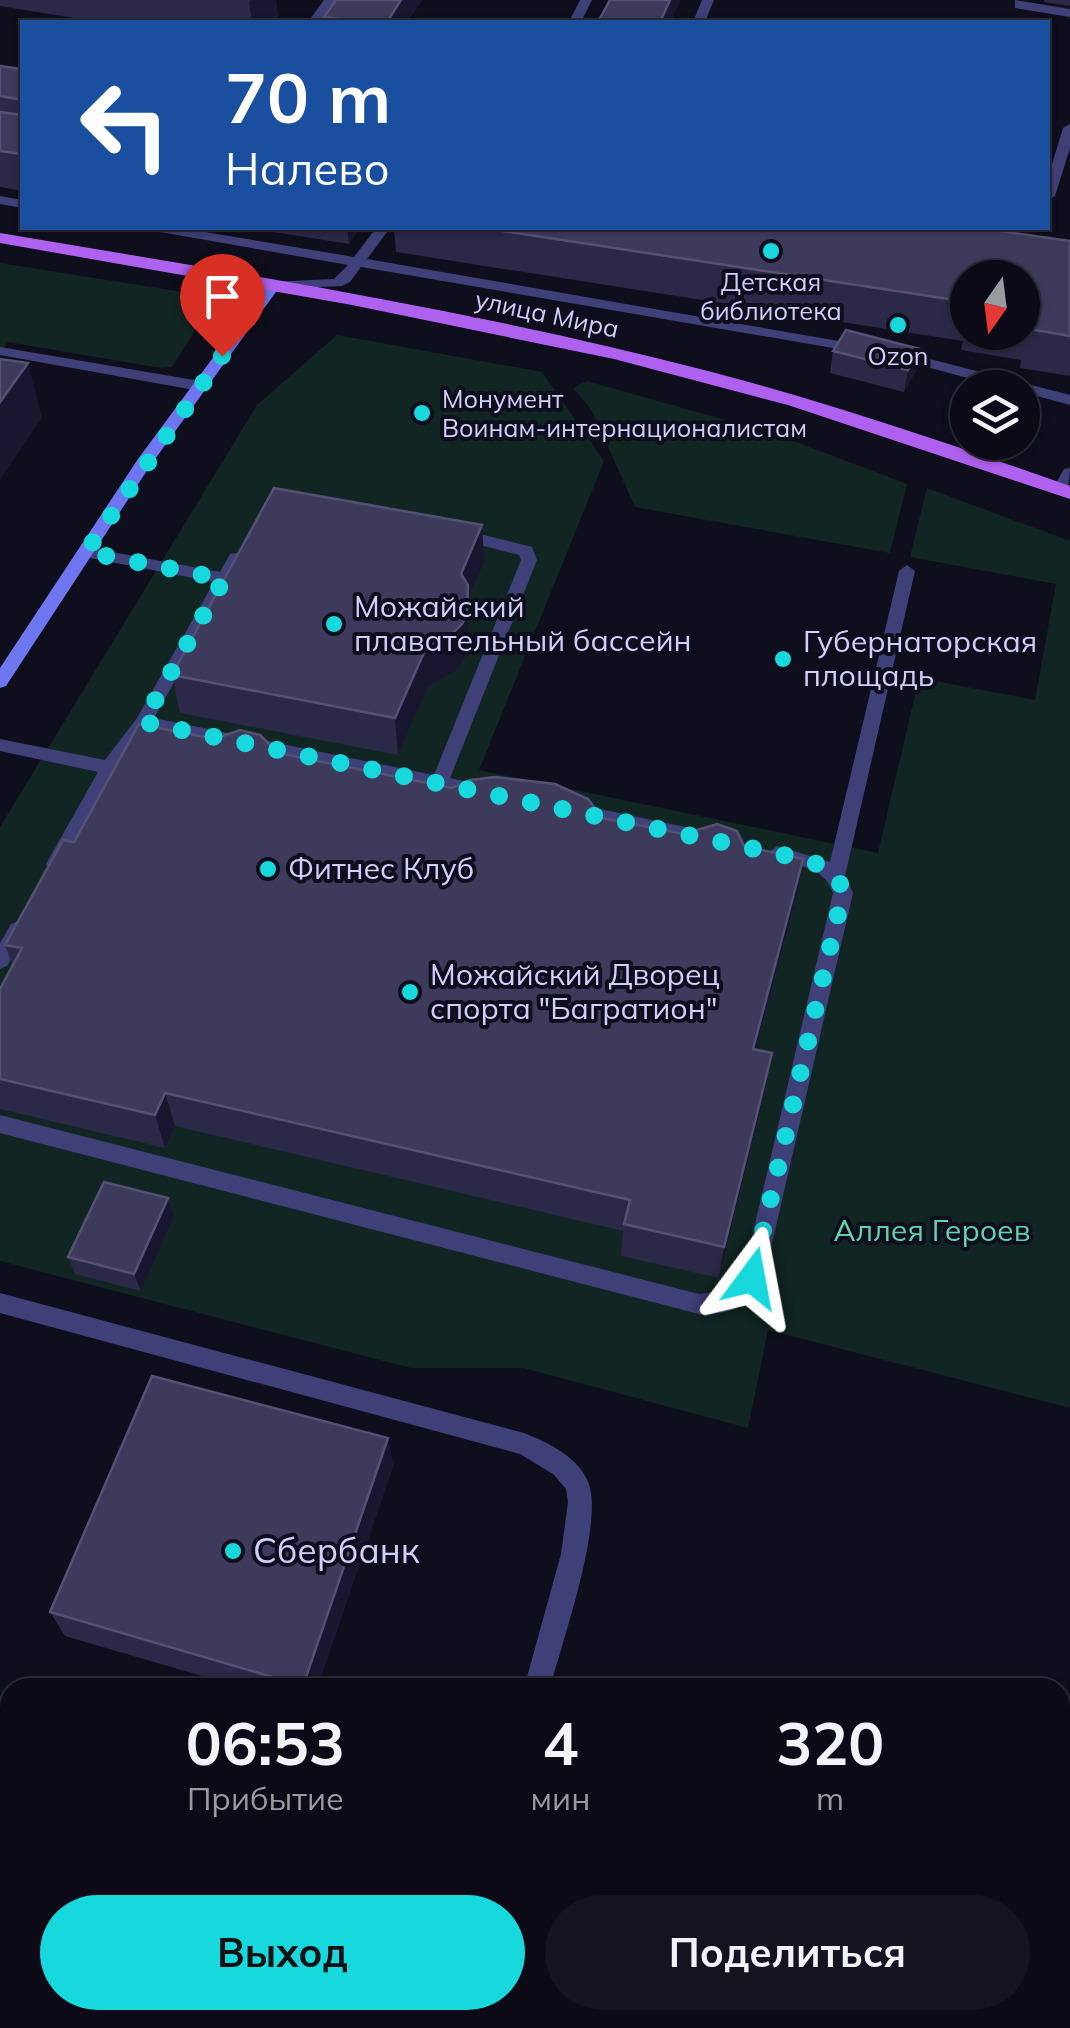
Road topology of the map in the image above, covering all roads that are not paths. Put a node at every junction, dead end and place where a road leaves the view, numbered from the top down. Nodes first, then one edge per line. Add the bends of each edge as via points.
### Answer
1 (1021, 0) edge
2 (1070, 13) edge
3 (1070, 128) edge
4 (1050, 190) edge
5 (172, 230) edge
6 (382, 230) edge
7 (0, 238) edge
8 (358, 262) junction
9 (274, 284) junction
10 (0, 351) edge
11 (200, 386) junction
12 (1070, 400) edge
13 (1067, 485) edge
14 (439, 530) edge
15 (243, 546) edge
16 (86, 552) junction
17 (908, 571) dead end
18 (224, 579) junction
19 (0, 682) edge
20 (143, 722) junction
21 (0, 745) edge
22 (110, 768) junction
23 (440, 782) junction
24 (497, 794) edge
25 (555, 806) edge
26 (727, 843) edge
27 (765, 851) edge
28 (836, 876) junction
29 (46, 881) edge
30 (28, 913) edge
31 (0, 961) edge
32 (0, 1124) edge
33 (0, 1304) edge
34 (540, 1678) edge

1 - 2 street via 1019,5
3 - 4 street
5 - 8 street
6 - 8 street
7 - 9 main road, улица Мира
8 - 9 street via 337,283
8 - 12 street via 916,358
9 - 11 street
9 - 13 main road, улица Мира via 699,375
10 - 11 street
11 - 16 street
14 - 23 street via 512,544 529,560
15 - 18 street
16 - 18 street
16 - 19 street
17 - 28 street
18 - 20 street
20 - 22 street
20 - 23 street
21 - 22 street
22 - 29 street
23 - 24 street
25 - 26 street
27 - 28 street via 816,863
28 - 32 street via 843,893 752,1278 744,1296 723,1305
30 - 31 street
33 - 34 street via 524,1444 562,1464 579,1489 577,1530

